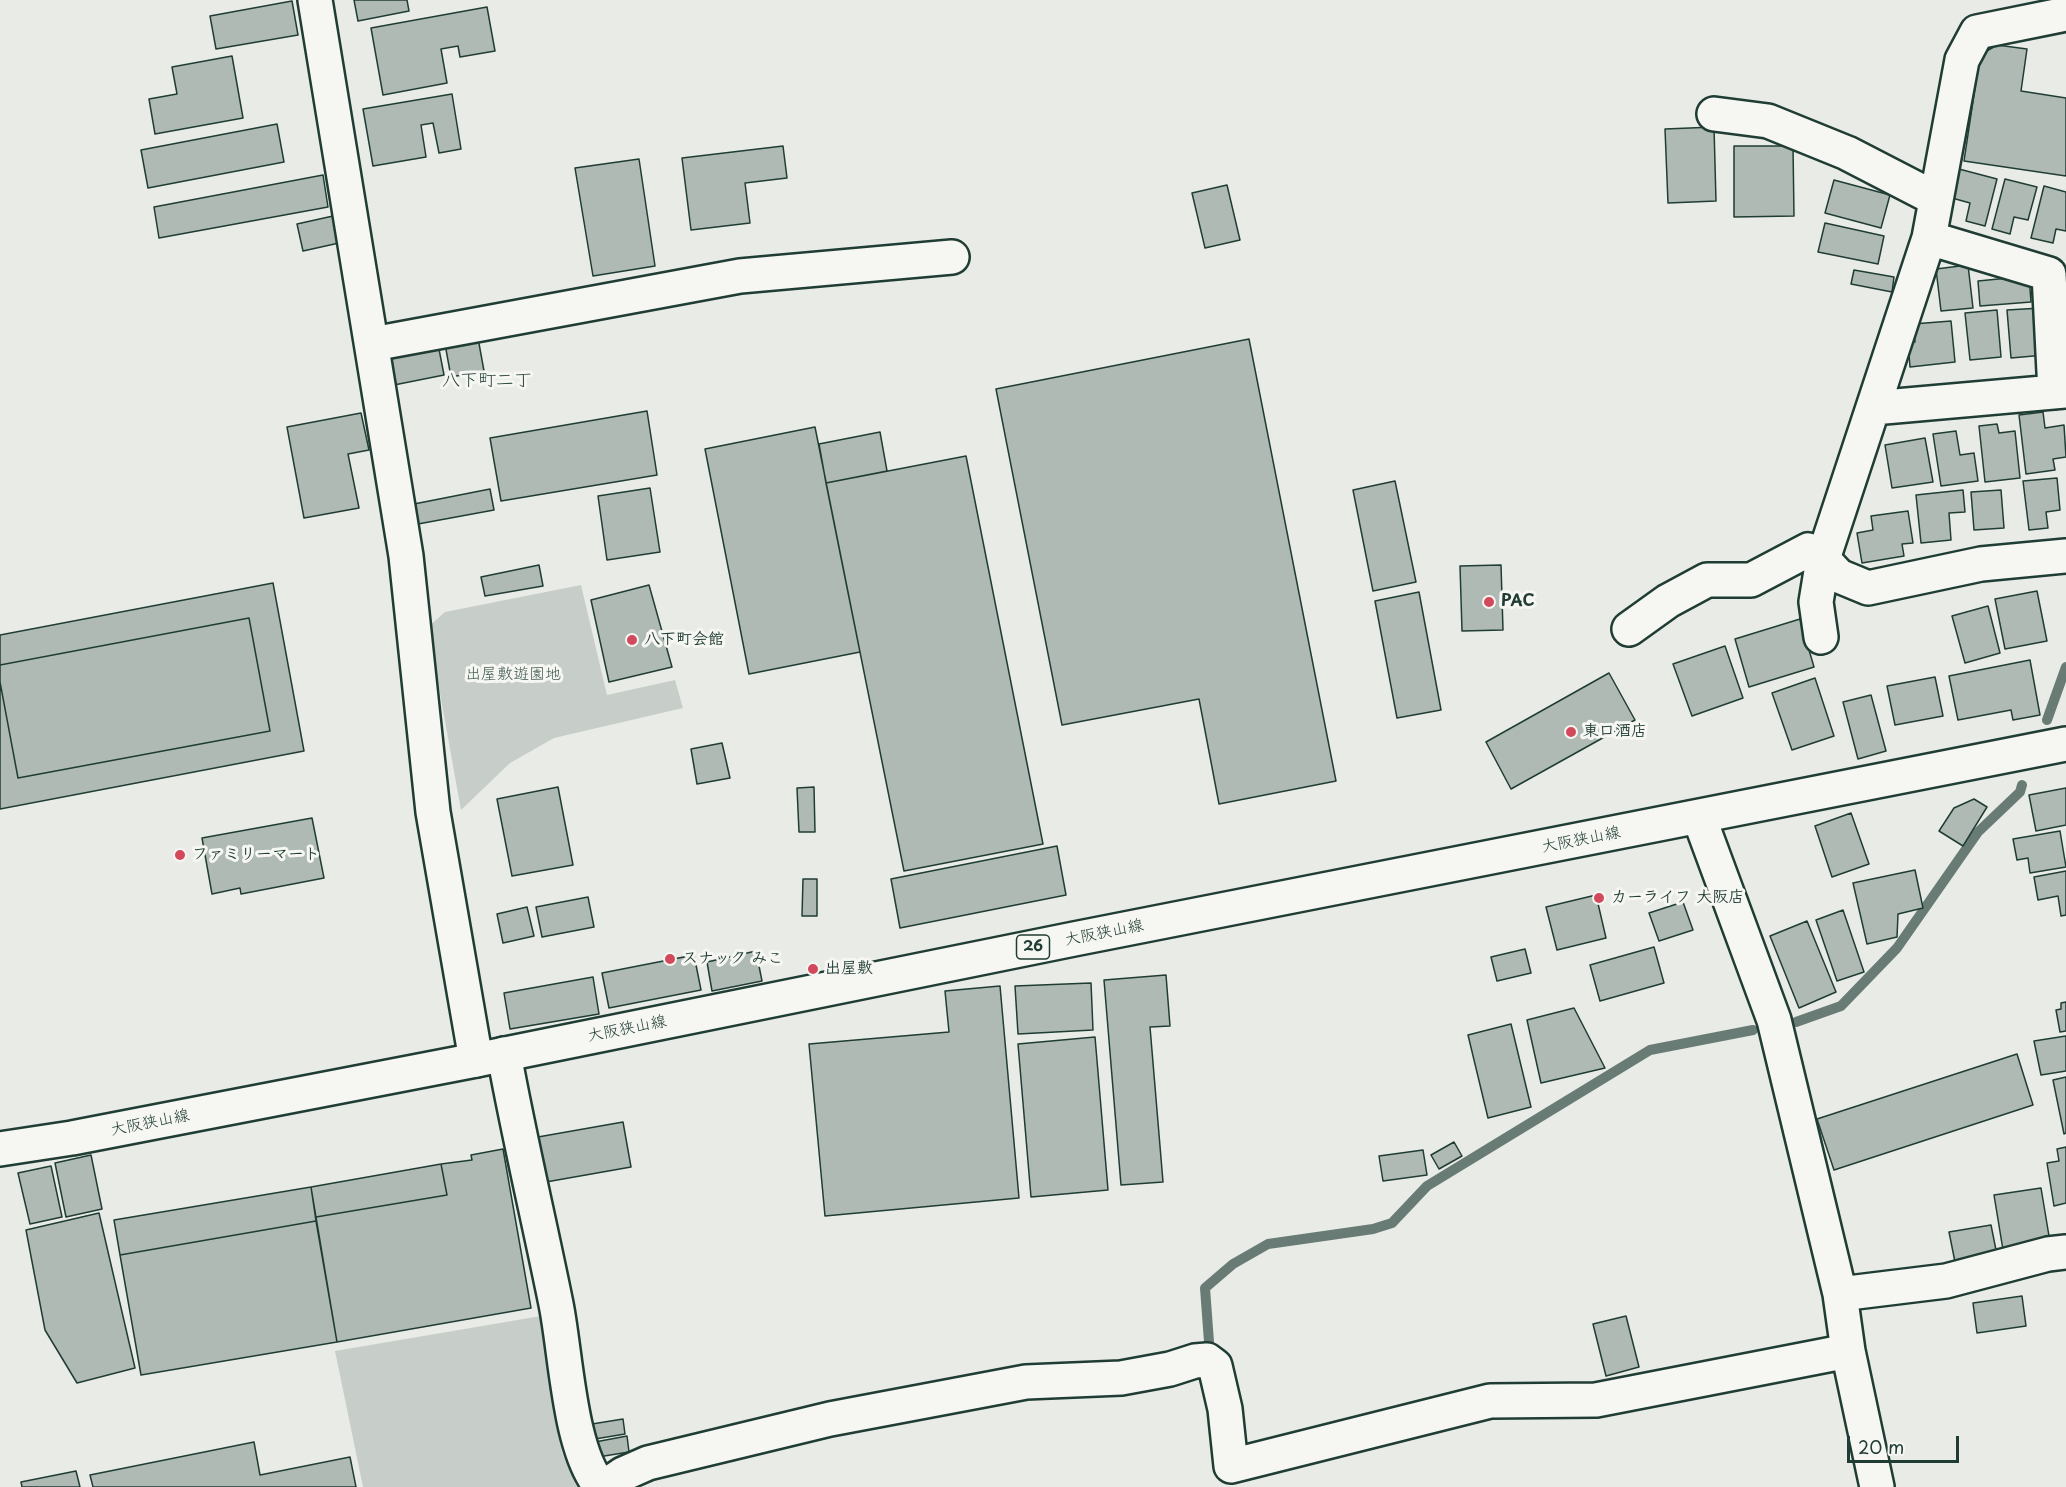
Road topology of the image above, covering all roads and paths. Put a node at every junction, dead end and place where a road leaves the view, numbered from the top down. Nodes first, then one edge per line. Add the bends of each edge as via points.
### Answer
1 (315, 0) edge
2 (2066, 14) edge
3 (1714, 114) dead end
4 (1936, 199) junction
5 (1929, 238) junction
6 (952, 257) dead end
7 (373, 344) junction
8 (2060, 391) edge
9 (1872, 408) junction
10 (2066, 556) edge
11 (1823, 559) junction
12 (1629, 629) dead end
13 (1821, 637) dead end
14 (2066, 744) edge
15 (1699, 817) junction
16 (490, 1057) junction
17 (0, 1149) edge
18 (2066, 1252) edge
19 (1840, 1294) junction
20 (1848, 1351) junction
21 (603, 1487) edge
22 (1877, 1487) edge

1 - 7 street
2 - 4 street via 1977,32 1962,60
3 - 4 street via 1768,121 1846,153
4 - 5 street
5 - 8 street via 2049,274
5 - 9 street
6 - 7 street via 740,276
7 - 16 street via 406,556 433,812
8 - 9 street
9 - 11 street
10 - 11 street via 1981,564 1868,588 1839,576
11 - 12 street via 1808,550 1751,580 1707,580
11 - 13 street via 1816,602
14 - 15 street, 大阪狭山線 / 26
15 - 16 street, 大阪狭山線 / 26
15 - 19 street via 1774,1020
16 - 17 street, 大阪狭山線 / 26
16 - 21 street via 556,1306 580,1447 590,1475
18 - 19 street via 1946,1281
19 - 20 street
20 - 21 street via 1596,1400 1490,1401 1231,1466 1225,1409 1215,1366 1207,1360 1195,1361 1121,1378 1026,1382 830,1419 648,1463
20 - 22 street

